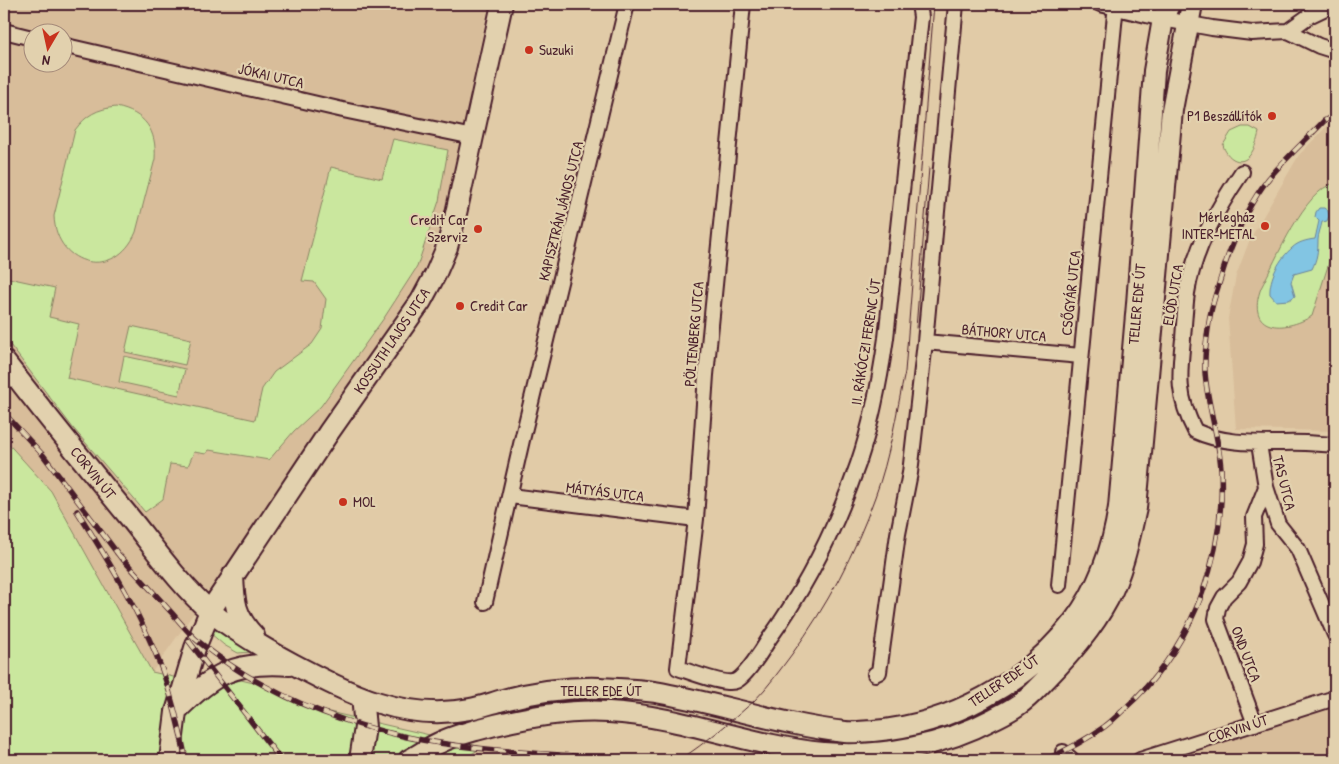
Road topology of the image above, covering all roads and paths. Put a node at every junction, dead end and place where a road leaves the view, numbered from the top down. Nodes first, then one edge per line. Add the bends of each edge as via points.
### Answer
1 (502, 4) edge
2 (627, 4) edge
3 (743, 4) edge
4 (920, 4) edge
5 (956, 4) edge
6 (1100, 4) edge
7 (1334, 4) edge
8 (1116, 6) edge
9 (1166, 11) edge
10 (1190, 13) edge
11 (4, 31) edge
12 (1288, 31) junction
13 (22, 36) edge
14 (72, 47) edge
15 (1335, 51) edge
16 (473, 137) junction
17 (1242, 172) dead end
18 (924, 342) junction
19 (1081, 356) junction
20 (4, 361) edge
21 (1258, 444) junction
22 (1335, 445) edge
23 (1266, 487) junction
24 (510, 496) junction
25 (696, 520) junction
26 (233, 575) junction
27 (184, 585) junction
28 (1059, 585) dead end
29 (486, 602) dead end
30 (210, 611) junction
31 (1335, 634) edge
32 (198, 641) junction
33 (268, 650) junction
34 (297, 666) junction
35 (678, 668) joint
36 (875, 674) dead end
37 (362, 697) junction
38 (1335, 698) edge
39 (176, 712) junction
40 (1255, 724) junction
41 (170, 760) edge
42 (360, 760) edge
43 (409, 760) edge
44 (1140, 760) edge

1 - 16 main road, KOSSUTH LAJOS UTCA
2 - 24 street, KAPISZTRÁN JÁNOS UTCA
3 - 25 street, PÖLTENBERG UTCA via 706,375
4 - 35 street, II. RÁKÓCZI FERENC ÚT via 886,338 859,462 809,577 782,622 738,680 729,683
5 - 18 street
6 - 8 street
7 - 12 street
8 - 9 street
8 - 19 street, CSŐGYÁR UTCA
9 - 10 street
9 - 37 main road, TELLER EDE ÚT via 1154,71 1116,531 1095,587 1074,621 1039,659 973,704 934,719 894,729 849,732 796,724 650,691 555,690 471,709 430,714 391,707
10 - 12 street via 1252,33
10 - 43 main road, TELLER EDE ÚT via 1172,110 1136,508 1126,553 1109,598 1088,632 1062,663 1018,705 971,730 901,751 866,754 791,749 673,720 609,712 555,713 502,723 439,743
11 - 13 street
12 - 15 street
14 - 16 street, JÓKAI UTCA
16 - 26 main road, KOSSUTH LAJOS UTCA via 455,218 435,275 407,322
17 - 21 street, ELŐD UTCA via 1206,232 1194,264 1187,293 1181,393 1185,413 1195,431 1217,439
18 - 19 street, BÁTHORY UTCA
18 - 36 street via 910,473 879,672
19 - 28 street, CSŐGYÁR UTCA
20 - 27 main road, CORVIN ÚT
21 - 22 street
21 - 23 street, TAS UTCA
23 - 31 street, TAS UTCA via 1278,524 1298,549
23 - 40 street, OND UTCA via 1254,517 1255,544 1250,562 1239,582 1224,597 1216,619
24 - 25 street, MÁTYÁS UTCA
24 - 29 street, KAPISZTRÁN JÁNOS UTCA
25 - 35 street, PÖLTENBERG UTCA
26 - 27 main road via 213,586
26 - 30 main road, KOSSUTH LAJOS UTCA
26 - 33 main road via 237,612
27 - 30 main road
27 - 32 main road via 195,611
30 - 32 main road, KOSSUTH LAJOS UTCA
30 - 33 main road
32 - 39 main road, KOSSUTH LAJOS UTCA
33 - 34 main road
34 - 37 main road
34 - 39 main road via 251,665 217,676
37 - 42 main road via 365,727
38 - 40 street, CORVIN ÚT
39 - 41 main road, KOSSUTH LAJOS UTCA
40 - 44 street, CORVIN ÚT

